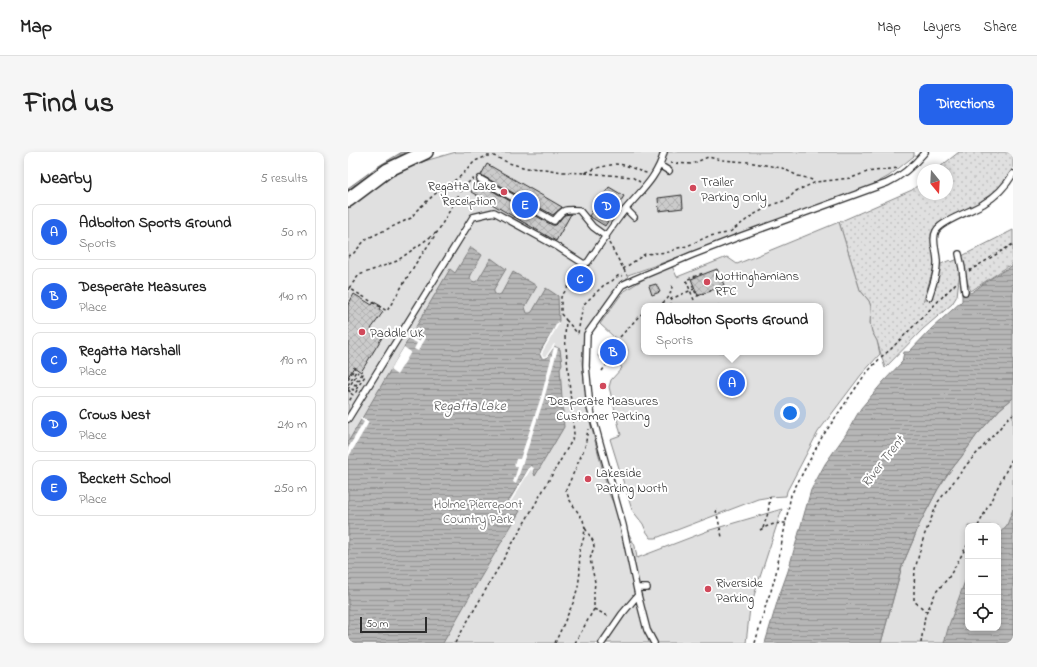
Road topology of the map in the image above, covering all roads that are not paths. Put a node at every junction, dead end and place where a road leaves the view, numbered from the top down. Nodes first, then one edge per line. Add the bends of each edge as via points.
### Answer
1 (426, 152) edge
2 (664, 152) edge
3 (925, 152) edge
4 (921, 154) edge
5 (660, 164) junction
6 (669, 171) dead end
7 (1013, 174) edge
8 (480, 179) road end
9 (348, 200) edge
10 (626, 209) junction
11 (634, 217) dead end
12 (606, 237) junction
13 (959, 254) dead end
14 (965, 292) dead end
15 (929, 297) dead end
16 (348, 419) edge
17 (647, 588) dead end
18 (637, 592) junction
19 (602, 643) edge
20 (654, 643) edge

1 - 9 street via 388,170
2 - 5 lane
3 - 4 lane
4 - 18 lane via 898,178 887,183 741,236 622,285 587,334 586,366 590,408 623,525
5 - 6 lane
5 - 10 lane via 647,186
7 - 15 lane via 994,196 942,225 936,231 934,240 938,264
8 - 12 lane via 554,221 566,209 579,210 593,227
10 - 11 lane
10 - 12 lane
12 - 16 lane via 584,264 494,212 472,217
13 - 14 lane
17 - 18 lane
18 - 19 lane
18 - 20 lane via 647,630

